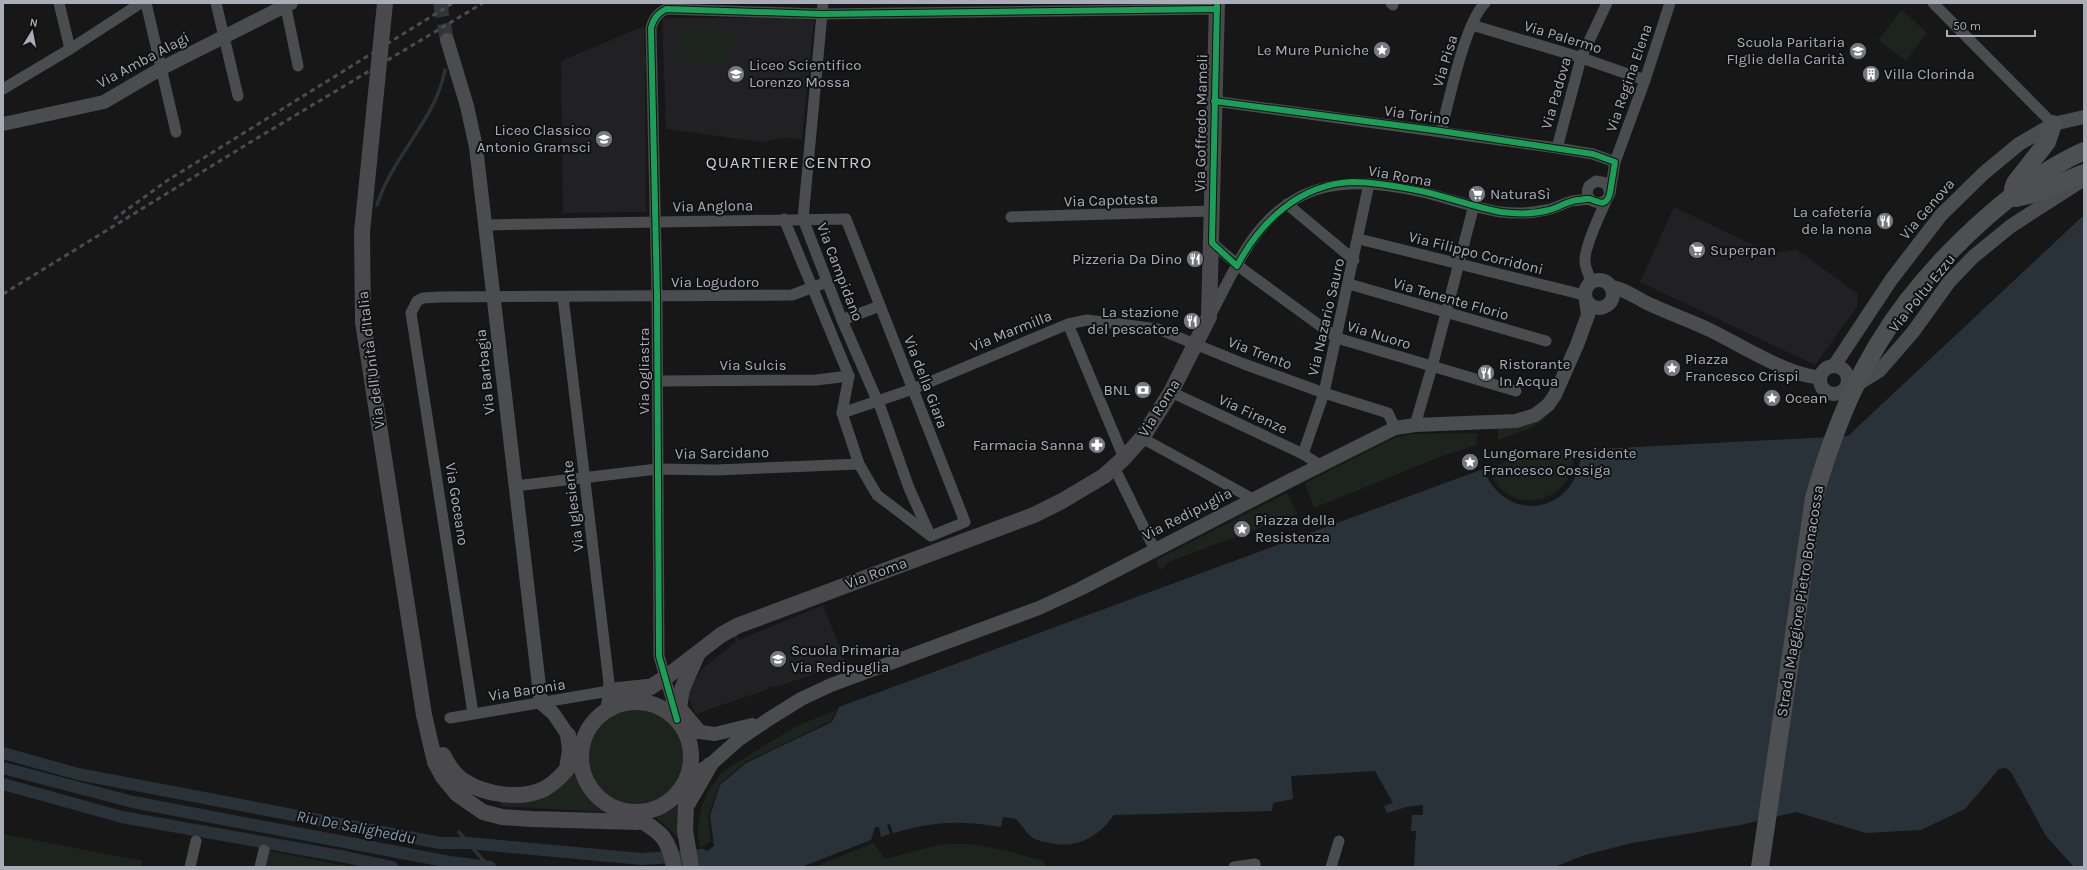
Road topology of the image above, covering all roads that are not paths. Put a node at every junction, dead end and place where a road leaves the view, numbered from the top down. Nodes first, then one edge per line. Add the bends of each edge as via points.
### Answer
1 (59, 3) edge
2 (141, 3) edge
3 (146, 3) edge
4 (216, 3) edge
5 (385, 3) edge
6 (1485, 3) edge
7 (1607, 3) edge
8 (1670, 3) edge
9 (1933, 3) edge
10 (287, 4) edge
11 (1217, 6) edge
12 (1025, 7) edge
13 (822, 8) edge
14 (1472, 25) junction
15 (223, 36) junction
16 (447, 40) tunnel mouth
17 (70, 49) junction
18 (1581, 58) junction
19 (298, 66) dead end
20 (162, 68) junction
21 (1645, 80) junction
22 (3, 89) edge
23 (238, 96) dead end
24 (1214, 101) junction
25 (2084, 117) edge
26 (3, 124) edge
27 (2053, 124) junction
28 (1441, 131) junction
29 (176, 132) dead end
30 (1557, 148) junction
31 (2084, 152) edge
32 (1615, 162) junction
33 (2084, 173) edge
34 (2084, 179) edge
35 (1596, 181) junction
36 (1369, 184) junction
37 (1608, 197) junction
38 (2009, 200) junction
39 (1591, 201) junction
40 (1287, 204) junction
41 (1474, 205) junction
42 (1212, 211) junction
43 (1598, 216) junction
44 (1011, 217) dead end
45 (784, 219) junction
46 (803, 219) junction
47 (846, 219) joint
48 (654, 222) junction
49 (485, 225) junction
50 (1359, 239) junction
51 (1212, 243) junction
52 (1354, 260) junction
53 (1458, 265) junction
54 (1237, 266) junction
55 (827, 282) junction
56 (1592, 282) junction
57 (1349, 284) junction
58 (813, 287) junction
59 (1611, 287) junction
60 (656, 295) junction
61 (563, 297) junction
62 (494, 298) junction
63 (1586, 299) junction
64 (417, 301) joint
65 (1647, 303) junction
66 (880, 306) junction
67 (1607, 306) junction
68 (1446, 313) junction
69 (1209, 317) junction
70 (842, 320) junction
71 (1068, 324) junction
72 (1584, 328) junction
73 (1337, 338) junction
74 (1546, 342) dead end
75 (1196, 344) junction
76 (1834, 366) junction
77 (1432, 367) junction
78 (849, 376) junction
79 (1820, 377) junction
80 (657, 381) junction
81 (1847, 383) junction
82 (913, 389) junction
83 (1516, 391) dead end
84 (1171, 392) junction
85 (1324, 393) junction
86 (878, 402) junction
87 (842, 413) junction
88 (1415, 425) junction
89 (1396, 428) junction
90 (1142, 438) junction
91 (1303, 454) junction
92 (1119, 463) junction
93 (859, 464) junction
94 (1320, 465) junction
95 (657, 469) junction
96 (584, 477) junction
97 (515, 486) junction
98 (1253, 499) junction
99 (934, 544) junction
100 (1155, 550) junction
101 (699, 651) junction
102 (665, 678) junction
103 (648, 687) junction
104 (609, 691) junction
105 (541, 703) junction
106 (625, 703) junction
107 (604, 711) junction
108 (474, 713) junction
109 (424, 715) junction
110 (450, 718) dead end
111 (769, 719) junction
112 (684, 722) junction
113 (568, 734) junction
114 (580, 751) junction
115 (710, 764) junction
116 (567, 770) junction
117 (687, 778) junction
118 (687, 804) junction
119 (622, 816) junction
120 (196, 841) dead end
121 (1339, 841) dead end
122 (264, 850) dead end
123 (1255, 865) edge
124 (190, 867) edge
125 (260, 867) edge
126 (674, 867) edge
127 (691, 867) edge
128 (1234, 867) edge
129 (1330, 867) edge
130 (1760, 867) edge

1 - 17 street
2 - 17 street
3 - 20 street
4 - 15 street
5 - 109 main road, Via dell'Unità d'Italia, bridge via 362,232 364,322
6 - 14 street, Via Pisa
7 - 18 street, Via Padova
8 - 21 street, Via Regina Elena
9 - 27 street
10 - 15 street, Via Amba Alagi
10 - 19 street
11 - 12 street
11 - 24 main road, Via Goffredo Mameli
12 - 13 street
13 - 46 street, Via Campidano
13 - 48 street, Via Ogliastra via 666,9 658,13 651,28
14 - 18 street, Via Palermo
14 - 28 street, Via Pisa
15 - 20 street, Via Amba Alagi
15 - 23 street
16 - 49 street, Via Barbagia via 467,106 476,147
17 - 22 street
18 - 21 street, Via Palermo
18 - 30 street, Via Padova
20 - 26 street, Via Amba Alagi via 104,102
20 - 29 street
21 - 32 street, Via Regina Elena
24 - 28 street, Via Torino
24 - 42 main road, Via Goffredo Mameli
25 - 27 street, Via Genova
27 - 38 main road via 2047,142 2016,184
27 - 76 street, Via Genova via 2037,131 1984,172 1941,215 1887,286
28 - 30 street, Via Torino
30 - 32 street, Via Torino via 1593,154
31 - 38 main road, Strada Maggiore Pietro Bonacossa via 2071,157 2035,180
32 - 35 street, Via Regina Elena
32 - 37 street, Via Regina Elena
33 - 38 main road via 2033,194
34 - 81 street, Via Poltu Ezzu via 2011,226 1973,257 1949,282 1913,332 1880,370 1861,382
35 - 37 street via 1606,183
35 - 39 street via 1592,182 1588,189
36 - 40 street, Via Roma via 1339,183
36 - 41 street, Via Roma via 1420,191
36 - 50 street, Via Nazario Sauro
37 - 39 street via 1602,203
37 - 43 street, Via Regina Elena
38 - 130 main road, Strada Maggiore Pietro Bonacossa, bridge via 1949,253 1924,280 1894,319 1865,365 1845,406 1814,498
39 - 41 street, Via Roma via 1571,201 1547,210 1527,213 1501,212
39 - 43 street
40 - 52 street
40 - 54 street, Via Roma via 1252,240
41 - 53 street
42 - 44 street, Via Capotesta
42 - 51 main road, Via Goffredo Mameli
43 - 56 street, Via Regina Elena via 1584,259 1586,271
45 - 46 street, Via Anglona
45 - 48 street, Via Anglona
45 - 58 street, Via Campidano
46 - 47 street, Via Anglona
46 - 55 street, Via Campidano
47 - 66 street, Via della Giara
48 - 49 street, Via Anglona
48 - 60 street, Via Ogliastra
49 - 62 street, Via Barbagia
50 - 52 street, Via Nazario Sauro
50 - 53 street, Via Filippo Corridoni
51 - 54 street, Via Nuoro
51 - 69 main road, Via Goffredo Mameli
52 - 57 street, Via Nazario Sauro
53 - 63 street, Via Filippo Corridoni via 1580,294
53 - 68 street
54 - 69 street, Via Roma
54 - 73 street, Via Nuoro
55 - 58 street, Via Logudoro
55 - 70 street, Via Campidano
56 - 59 street via 1601,280
56 - 63 street via 1586,288
57 - 68 street, Via Tenente Florio
57 - 73 street, Via Nazario Sauro
58 - 60 street, Via Logudoro via 792,295
58 - 78 street, Via Campidano
59 - 65 street via 1620,288
59 - 67 street via 1613,297
60 - 61 street, Via Logudoro
60 - 80 street, Via Ogliastra
61 - 62 street, Via Logudoro
61 - 96 street, Via Iglesiente
62 - 64 street, Via Logudoro via 439,297
62 - 97 street, Via Barbagia
63 - 67 street via 1594,308
63 - 72 street, Via Redipuglia via 1588,315
64 - 108 street, Via Goceano via 411,312
65 - 67 street
65 - 79 street via 1802,375 1810,378
66 - 70 street
66 - 82 street, Via della Giara
67 - 72 street, Via Redipuglia
68 - 74 street, Via Tenente Florio
68 - 77 street
69 - 75 main road, Via Roma
70 - 86 street, Via Campidano
71 - 75 street, Via Marmilla via 1087,320 1158,329
71 - 82 street, Via Marmilla
71 - 92 street
72 - 88 street, Via Redipuglia via 1555,395 1548,405 1535,415 1516,421
73 - 77 street, Via Nuoro
73 - 85 street, Via Nazario Sauro
75 - 84 main road, Via Roma
75 - 85 street, Via Trento
76 - 79 street via 1826,369
76 - 81 street via 1843,370
77 - 83 street, Via Nuoro
77 - 88 street
78 - 80 street, Via Sulcis via 816,380
78 - 87 street
79 - 81 street via 1822,388 1829,394 1842,391
80 - 95 street, Via Ogliastra
82 - 86 street, Via Marmilla
82 - 99 street, Via della Giara via 965,522
84 - 90 main road, Via Roma
84 - 91 street, Via Firenze
85 - 89 street, Via Trento via 1388,413
85 - 91 street, Via Nazario Sauro
86 - 87 street, Via Marmilla
86 - 99 street, Via Campidano via 909,488
87 - 93 street
88 - 89 street, Via Redipuglia
89 - 94 street, Via Redipuglia
90 - 92 main road, Via Roma
90 - 98 street
91 - 94 street, Via Firenze
92 - 99 main road, Via Roma via 1083,489 1034,515
92 - 100 street
93 - 95 street, Via Sarcidano via 716,470
93 - 99 street via 877,495
94 - 98 street, Via Redipuglia
95 - 96 street, Via Sarcidano
95 - 102 street, Via Ogliastra via 659,656
96 - 97 street, Via Sarcidano
96 - 104 street, Via Iglesiente
97 - 105 street, Via Barbagia
98 - 100 street, Via Redipuglia
99 - 101 main road, Via Roma via 737,626
100 - 111 street, Via Redipuglia via 1039,608 831,685 801,699
101 - 102 main road, Via Roma
101 - 112 main road via 682,689
102 - 103 main road, Via Roma
102 - 112 street, Via Ogliastra
103 - 104 main road
103 - 106 main road, Via Roma
104 - 105 street, Via Baronia
104 - 107 street, Via Iglesiente
105 - 108 street, Via Baronia
105 - 113 street via 553,713
106 - 107 main road
106 - 112 main road via 653,705
107 - 114 main road via 592,722
108 - 110 street, Via Baronia
109 - 116 main road, Via dell'Unità d'Italia via 451,770 462,780 486,791 530,793 543,789
109 - 119 main road, Via dell'Unità d'Italia via 435,762 443,776 457,794 483,812 502,817 532,819
111 - 112 street, Via Redipuglia via 737,730 715,734
111 - 115 street, Via Redipuglia via 738,740
112 - 117 main road via 691,753 691,766
113 - 114 main road
113 - 116 main road via 570,750
114 - 116 main road, Via dell'Unità d'Italia
114 - 119 main road via 582,772 592,792
115 - 117 street, Via Redipuglia
115 - 118 main road
117 - 118 main road
117 - 119 main road via 674,798 664,805
118 - 127 main road via 685,821
119 - 126 main road via 657,830 671,850
120 - 124 street
121 - 129 street
122 - 125 street
123 - 128 street

